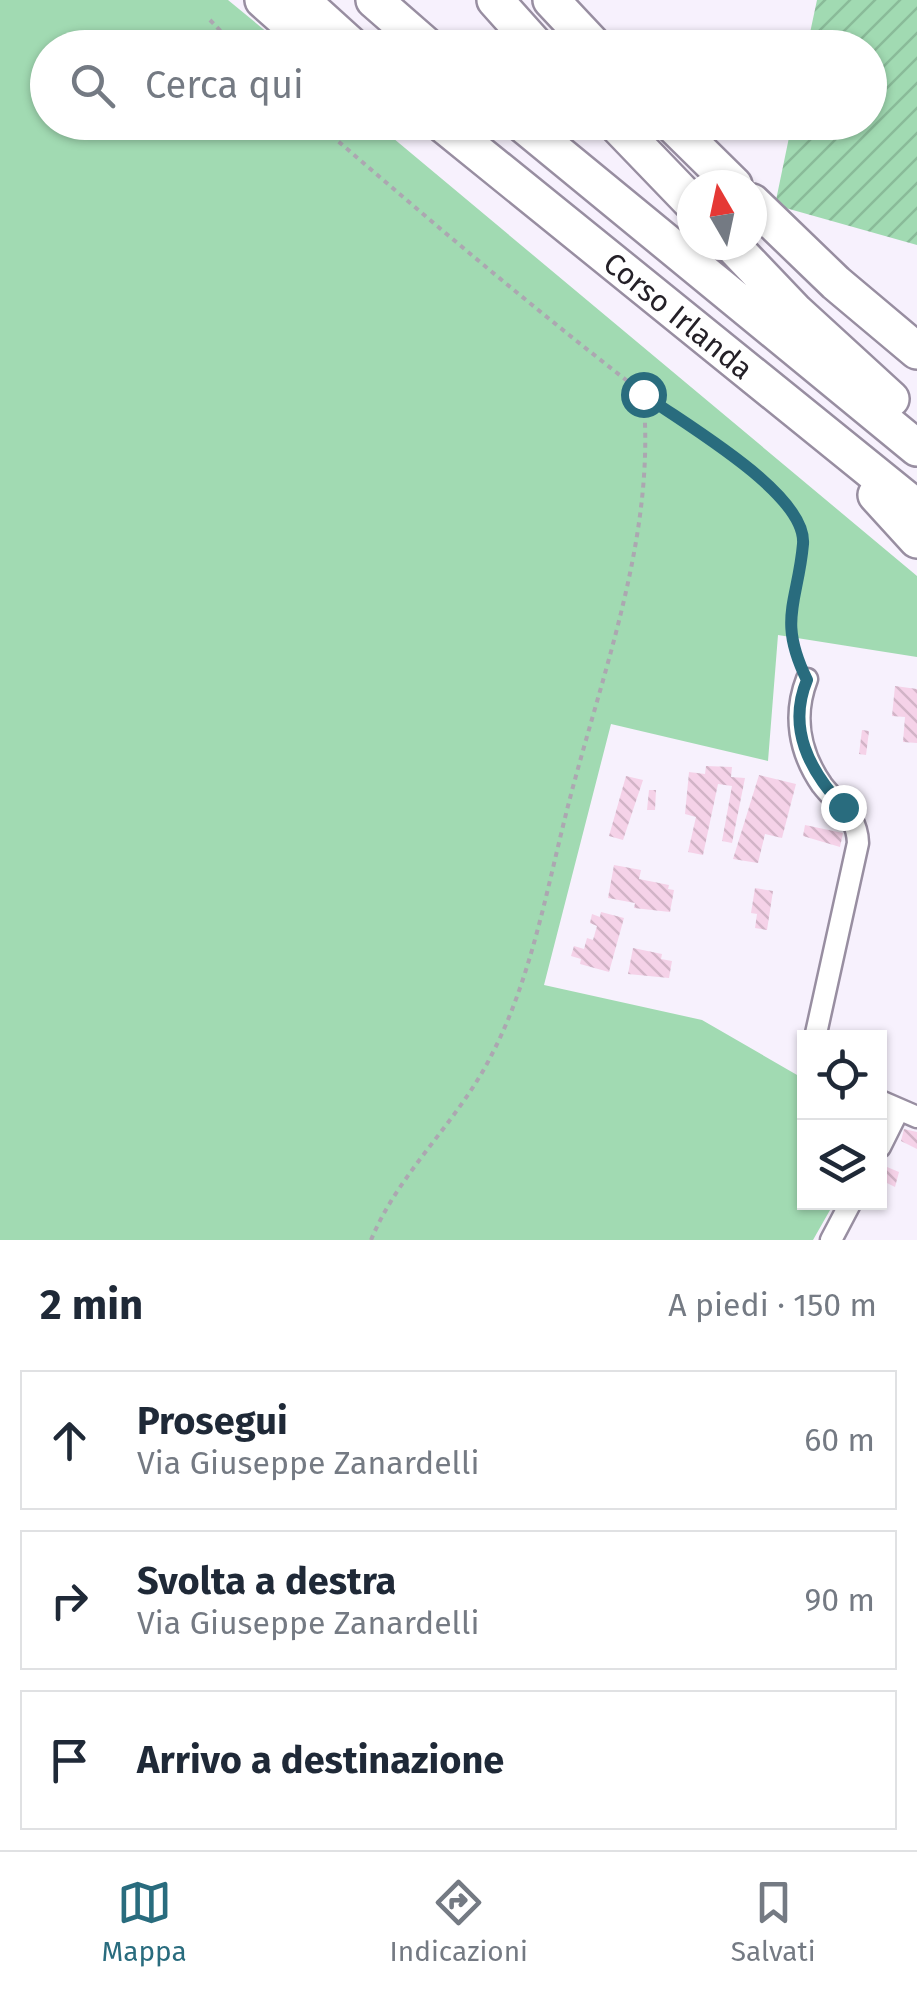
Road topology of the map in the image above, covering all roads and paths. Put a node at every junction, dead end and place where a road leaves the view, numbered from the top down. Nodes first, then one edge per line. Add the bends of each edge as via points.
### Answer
1 (263, 0) edge
2 (302, 0) edge
3 (374, 0) edge
4 (495, 0) edge
5 (550, 0) edge
6 (210, 20) dead end
7 (220, 30) edge
8 (297, 30) edge
9 (334, 30) edge
10 (408, 30) edge
11 (522, 30) edge
12 (579, 30) edge
13 (338, 140) edge
14 (456, 140) edge
15 (460, 140) edge
16 (542, 140) edge
17 (631, 140) edge
18 (688, 140) edge
19 (470, 149) junction
20 (719, 170) edge
21 (677, 187) edge
22 (767, 216) edge
23 (746, 260) edge
24 (917, 351) edge
25 (643, 394) junction
26 (800, 414) junction
27 (917, 424) edge
28 (917, 448) edge
29 (917, 508) edge
30 (917, 540) edge
31 (807, 680) joint
32 (817, 1030) edge
33 (898, 1110) edge
34 (887, 1133) edge
35 (847, 1210) edge
36 (371, 1240) edge
37 (831, 1240) edge

1 - 8 highway
2 - 9 highway
3 - 10 highway
4 - 11 highway
5 - 12 highway
6 - 7 path
13 - 25 path
14 - 19 highway
15 - 19 highway, Corso Irlanda
16 - 28 highway, Corso Irlanda
17 - 21 highway
18 - 20 highway
19 - 26 highway, Corso Irlanda
22 - 24 highway
23 - 27 highway
25 - 31 path via 772,484 794,512 804,540 791,594 792,644
25 - 36 path via 645,468 633,559 521,988 491,1056 390,1198
26 - 29 highway, Corso Irlanda
26 - 30 highway
31 - 32 street via 797,704 801,742 821,784 850,814 858,843
33 - 34 street
35 - 37 street

